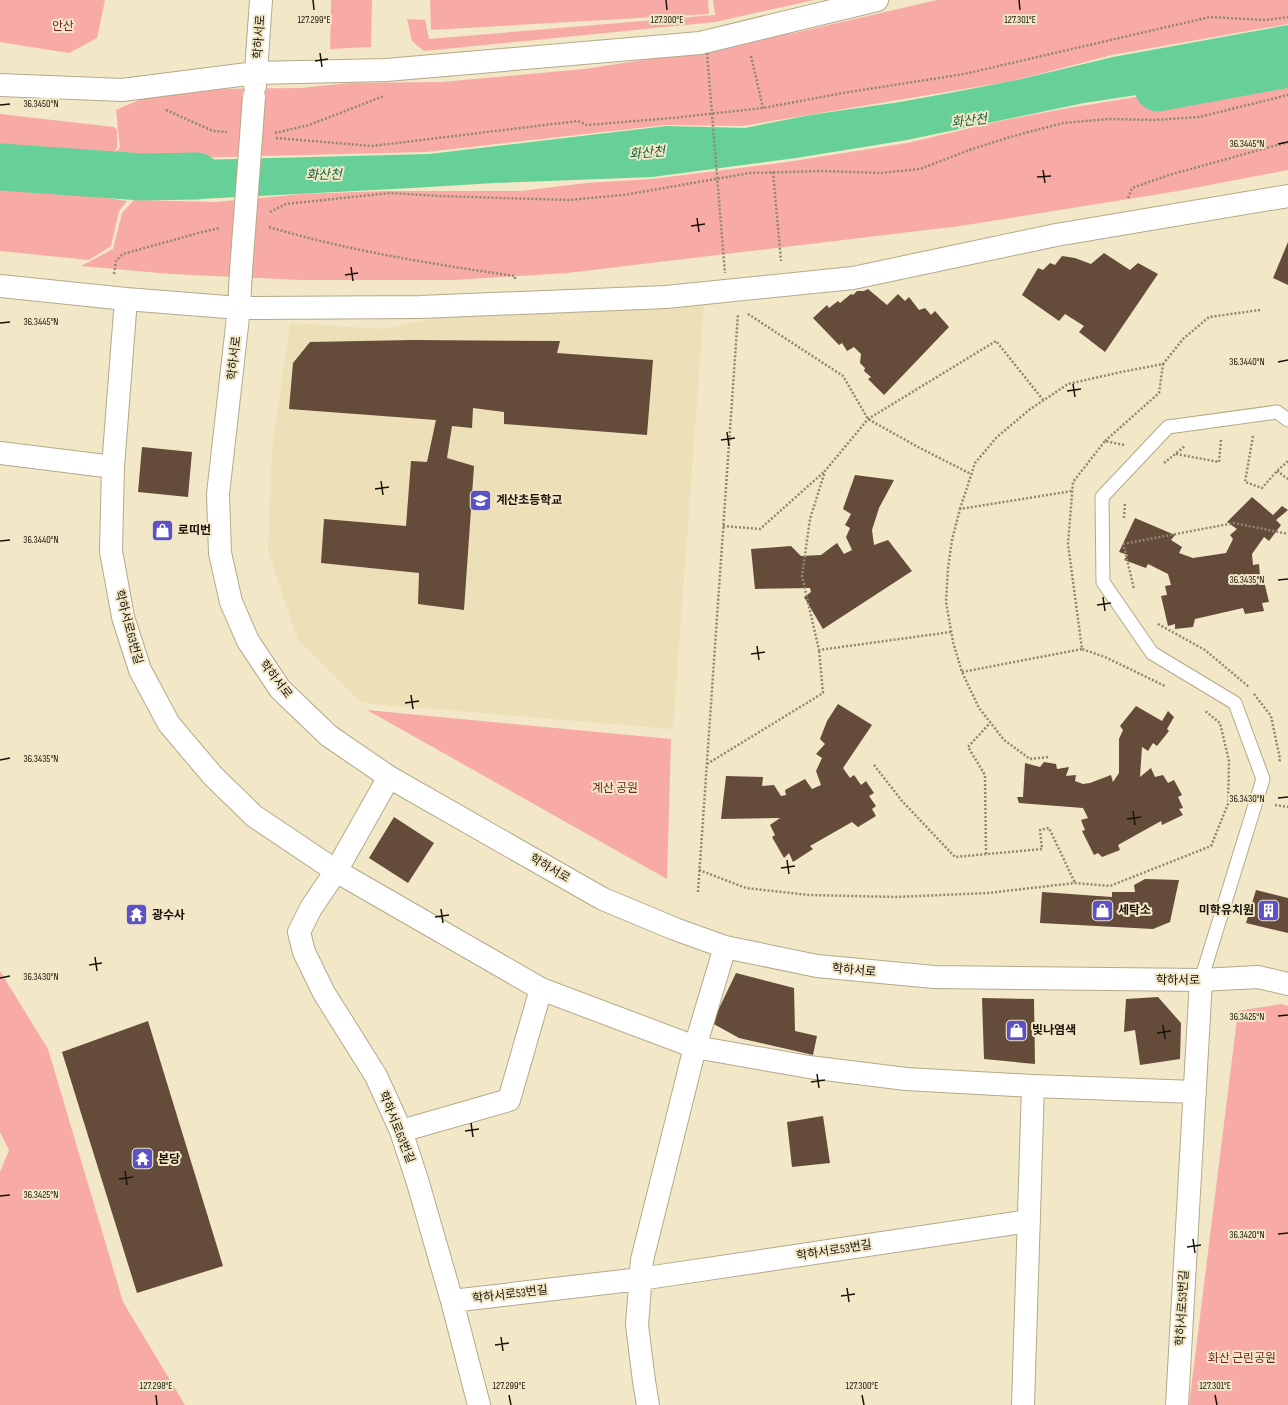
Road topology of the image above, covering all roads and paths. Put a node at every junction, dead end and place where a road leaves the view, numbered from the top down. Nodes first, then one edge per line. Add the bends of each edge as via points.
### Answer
1 (261, 0) edge
2 (877, 0) edge
3 (1288, 17) edge
4 (749, 51) dead end
5 (707, 53) dead end
6 (256, 72) junction
7 (0, 85) edge
8 (1288, 95) edge
9 (763, 108) junction
10 (274, 137) dead end
11 (1288, 142) edge
12 (773, 172) junction
13 (1288, 196) edge
14 (1127, 203) dead end
15 (265, 215) dead end
16 (266, 226) dead end
17 (223, 228) dead end
18 (781, 263) dead end
19 (725, 273) dead end
20 (114, 277) dead end
21 (517, 282) dead end
22 (0, 286) edge
23 (126, 299) junction
24 (240, 308) junction
25 (739, 308) dead end
26 (1260, 310) dead end
27 (745, 312) dead end
28 (1163, 364) junction
29 (1044, 401) junction
30 (868, 419) junction
31 (1288, 420) edge
32 (1254, 436) dead end
33 (1105, 441) dead end
34 (1187, 444) dead end
35 (0, 453) edge
36 (1169, 453) dead end
37 (1175, 454) junction
38 (1288, 461) edge
39 (1219, 462) dead end
40 (113, 467) junction
41 (1160, 467) dead end
42 (825, 471) junction
43 (1277, 471) junction
44 (971, 474) junction
45 (1288, 480) edge
46 (1072, 491) dead end
47 (1125, 502) dead end
48 (960, 509) junction
49 (1124, 523) dead end
50 (723, 526) junction
51 (1288, 534) edge
52 (1123, 537) dead end
53 (1123, 544) junction
54 (1134, 591) dead end
55 (1155, 620) dead end
56 (951, 632) junction
57 (1082, 649) dead end
58 (819, 650) junction
59 (962, 672) junction
60 (990, 723) junction
61 (1048, 757) dead end
62 (707, 764) junction
63 (874, 765) dead end
64 (1279, 767) dead end
65 (389, 777) junction
66 (1228, 804) dead end
67 (1274, 804) dead end
68 (1288, 807) edge
69 (986, 854) junction
70 (699, 870) junction
71 (336, 871) junction
72 (1075, 883) junction
73 (698, 892) dead end
74 (725, 947) junction
75 (1201, 980) junction
76 (1288, 984) edge
77 (541, 989) junction
78 (695, 1047) junction
79 (1033, 1086) junction
80 (1195, 1092) junction
81 (401, 1131) junction
82 (1029, 1221) junction
83 (640, 1279) junction
84 (452, 1301) junction
85 (479, 1405) edge
86 (648, 1405) edge
87 (1023, 1405) edge
88 (1176, 1405) edge

1 - 6 street, 학하서로
2 - 6 street via 700,43 386,70
3 - 9 path via 1266,20 1210,16 964,74 843,92
4 - 9 path
5 - 19 path, bridge
6 - 7 street via 122,90
6 - 24 street, 학하서로, bridge
8 - 12 path via 1199,117 1063,123 1010,137 920,169 880,173
9 - 10 path via 587,125 578,122 372,146
11 - 14 path via 1169,175 1132,188
12 - 15 path via 750,173 624,195 568,200 390,193 286,204
12 - 18 path
13 - 24 street via 1056,235 853,278 658,297 420,307
16 - 21 path via 379,253 515,276
17 - 20 path via 123,254 116,262
22 - 23 street
23 - 24 street
23 - 40 street, 학하서로63번길
24 - 65 street, 학하서로 via 218,494 220,553 231,602 248,641 280,689 329,736
25 - 50 path
26 - 28 path via 1209,317 1183,339
27 - 30 path via 842,376
28 - 29 path via 1068,384
28 - 33 path via 1159,393
29 - 30 path via 996,341
29 - 44 path via 997,437 975,463
30 - 42 path
30 - 44 path
31 - 75 lane via 1278,412 1168,427 1102,497 1103,582 1152,654 1235,703 1263,779
32 - 43 path via 1245,482 1262,488
34 - 37 path
35 - 40 street
36 - 37 path
37 - 39 path
37 - 41 path
38 - 43 path
40 - 71 street, 학하서로63번길 via 111,552 123,617 140,670 169,724 213,776 254,816
42 - 50 path via 760,529
42 - 58 path via 810,519 802,576
43 - 45 path
44 - 48 path
46 - 48 path
47 - 49 path
48 - 56 path via 948,568 946,602
50 - 62 path
51 - 53 path via 1234,523
52 - 53 path
53 - 54 path
55 - 64 path via 1159,626 1205,650 1247,684 1271,716 1280,759
56 - 58 path
56 - 59 path
57 - 59 path
58 - 62 path via 823,693
59 - 60 path via 979,708
60 - 61 path via 1004,740 1030,759
60 - 69 path via 968,747 985,775
62 - 70 path
63 - 69 path via 902,801 955,857
65 - 71 street, 학하서로63번길
65 - 74 street, 학하서로 via 603,899
66 - 72 path via 1211,846 1110,886
67 - 68 path
69 - 72 path via 1042,849 1040,830 1049,828
70 - 72 path via 746,888 809,895 896,897 988,893
70 - 73 path
71 - 77 street
71 - 81 street, 학하서로63번길 via 311,908 299,932 304,952 324,993 376,1076
74 - 75 street, 학하서로 via 817,966 934,977
74 - 78 street
75 - 76 street, 학하서로 via 1258,977
75 - 80 street, 학하서로53번길
77 - 78 street
77 - 81 street via 509,1100
78 - 79 street via 809,1067 906,1079
78 - 83 street via 648,1234
79 - 80 street
79 - 82 street
80 - 88 street, 학하서로53번길
81 - 84 street, 학하서로63번길
82 - 83 street, 학하서로53번길
82 - 87 street
83 - 84 street, 학하서로53번길
83 - 86 street via 637,1326
84 - 85 street, 학하서로63번길

